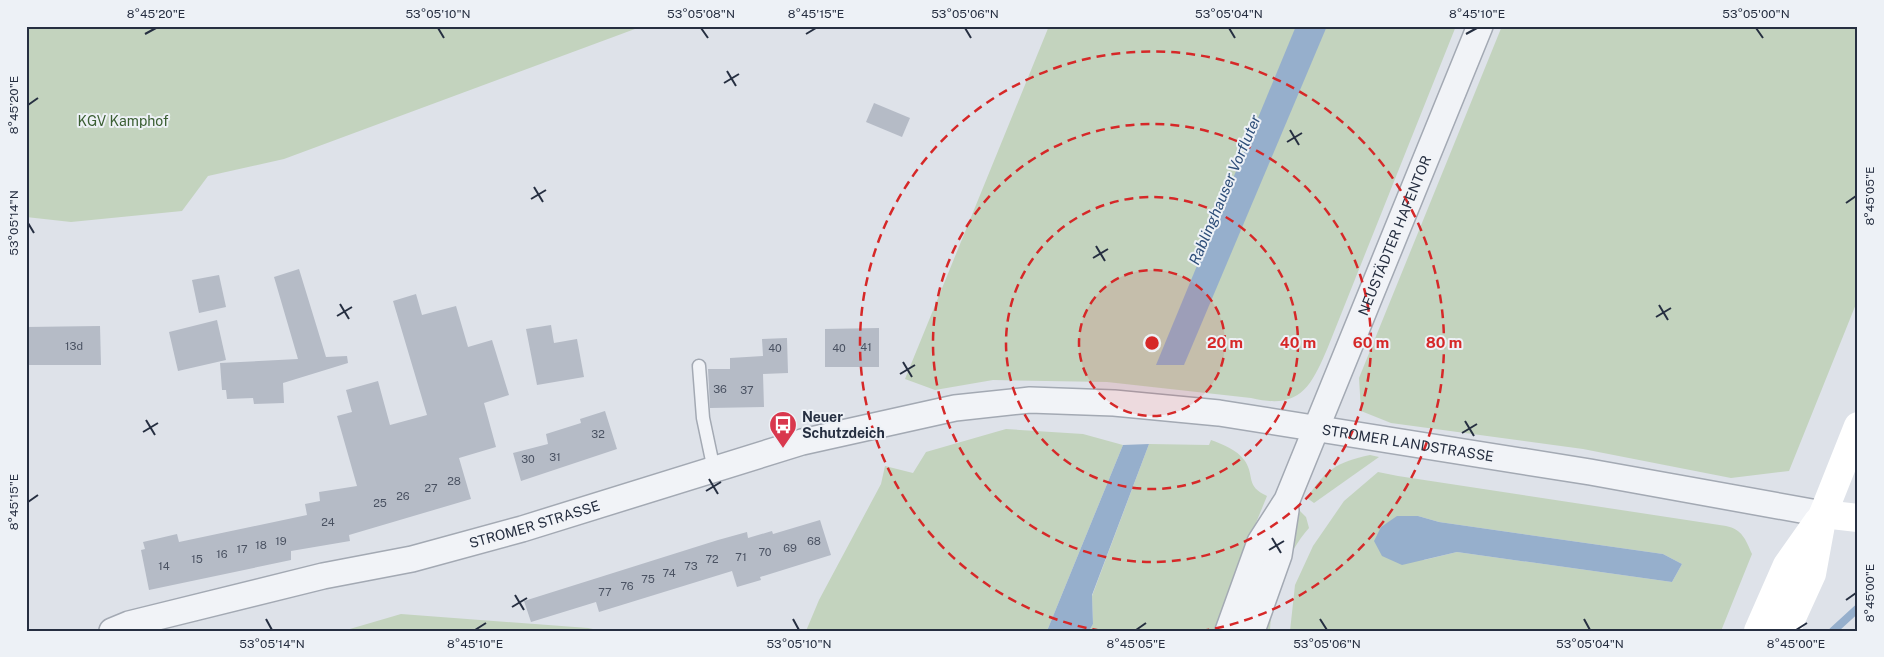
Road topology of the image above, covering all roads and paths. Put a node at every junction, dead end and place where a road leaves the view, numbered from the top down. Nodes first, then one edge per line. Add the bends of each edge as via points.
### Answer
1 (1480, 26) edge
2 (699, 366) dead end
3 (955, 408) joint
4 (1858, 426) edge
5 (1316, 429) junction
6 (714, 470) junction
7 (1287, 500) junction
8 (1823, 514) junction
9 (1858, 518) edge
10 (112, 631) edge
11 (1228, 631) edge
12 (1252, 631) edge
13 (1758, 631) edge
14 (1786, 631) edge

1 - 5 street, NEUSTÄDTER HAFENTOR
2 - 6 lane via 703,418
3 - 5 street, STROMER LANDSTRASSE via 1030,400 1114,403 1219,413
3 - 6 street, STROMER STRASSE via 802,442
4 - 8 street
5 - 7 street, NEUSTÄDTER HAFENTOR
5 - 8 street, STROMER LANDSTRASSE via 1590,472
6 - 10 street, STROMER STRASSE via 430,554 323,576
7 - 11 street, NEUSTÄDTER HAFENTOR via 1260,542
7 - 12 street, NEUSTÄDTER HAFENTOR via 1278,555
8 - 9 street, STROMER LANDSTRASSE
8 - 13 street via 1787,565
8 - 14 street via 1812,574

